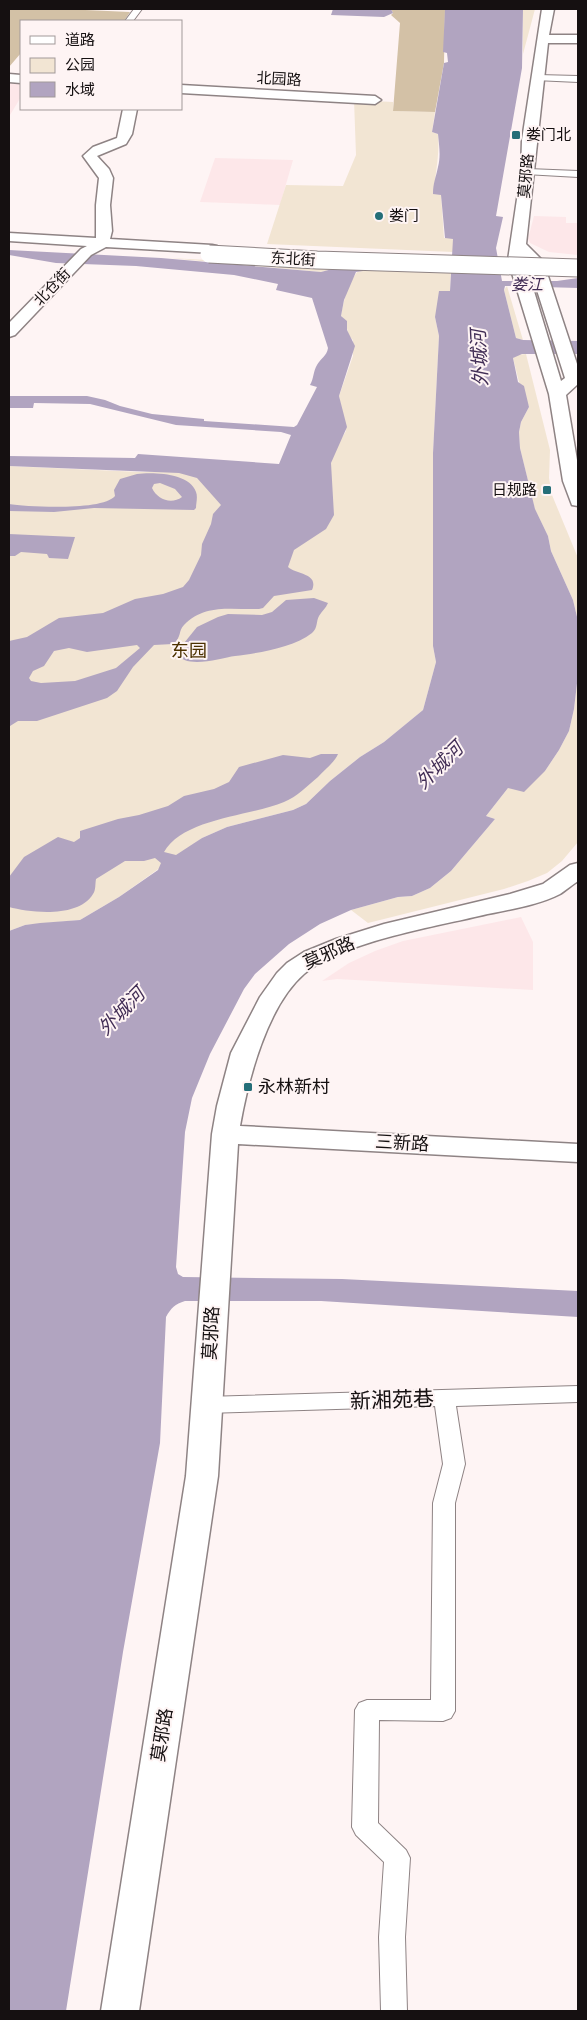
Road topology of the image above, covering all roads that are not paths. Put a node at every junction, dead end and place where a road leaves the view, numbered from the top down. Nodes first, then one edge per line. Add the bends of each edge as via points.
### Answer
1 (138, 9) edge
2 (548, 9) edge
3 (130, 20) edge
4 (561, 24) dead end
5 (558, 39) junction
6 (578, 39) edge
7 (542, 43) junction
8 (538, 78) junction
9 (578, 79) edge
10 (182, 89) edge
11 (375, 100) dead end
12 (130, 110) edge
13 (528, 172) junction
14 (578, 174) edge
15 (9, 238) edge
16 (519, 245) junction
17 (96, 246) junction
18 (211, 252) junction
19 (578, 264) edge
20 (578, 268) edge
21 (9, 332) edge
22 (552, 377) junction
23 (576, 379) edge
24 (557, 394) junction
25 (578, 501) edge
26 (578, 870) edge
27 (225, 1134) junction
28 (578, 1152) edge
29 (578, 1394) edge
30 (444, 1399) junction
31 (206, 1406) junction
32 (120, 2011) edge
33 (394, 2011) edge

1 - 3 street
2 - 7 main road, 莫邪路
4 - 5 main road
5 - 6 main road
5 - 7 main road
7 - 8 main road, 莫邪路
8 - 9 street
8 - 13 main road, 莫邪路
10 - 11 main road, 北园路
12 - 17 main road via 120,142 94,151 90,156 105,174 103,205 106,224
13 - 14 street
13 - 16 main road, 莫邪路
15 - 17 main road, 东北街
16 - 22 main road, 莫邪路 via 516,260
16 - 23 main road via 535,261
17 - 18 main road, 东北街
17 - 21 main road, 北仓街 via 73,265
18 - 19 main road, 东北街
18 - 20 main road, 东北街, bridge via 317,260
22 - 23 main road
22 - 24 main road, 莫邪路
23 - 24 main road
24 - 25 main road, 莫邪路
26 - 27 main road, 莫邪路 via 551,888 526,898 392,929 327,950 296,968 272,997 244,1053
27 - 28 main road, 三新路
27 - 31 main road, 莫邪路
29 - 30 street, 新湘苑巷
30 - 31 street, 新湘苑巷
30 - 33 street via 454,1464 444,1503 443,1711 367,1710 365,1827 397,1858 392,1937
31 - 32 main road, 莫邪路 via 202,1476

